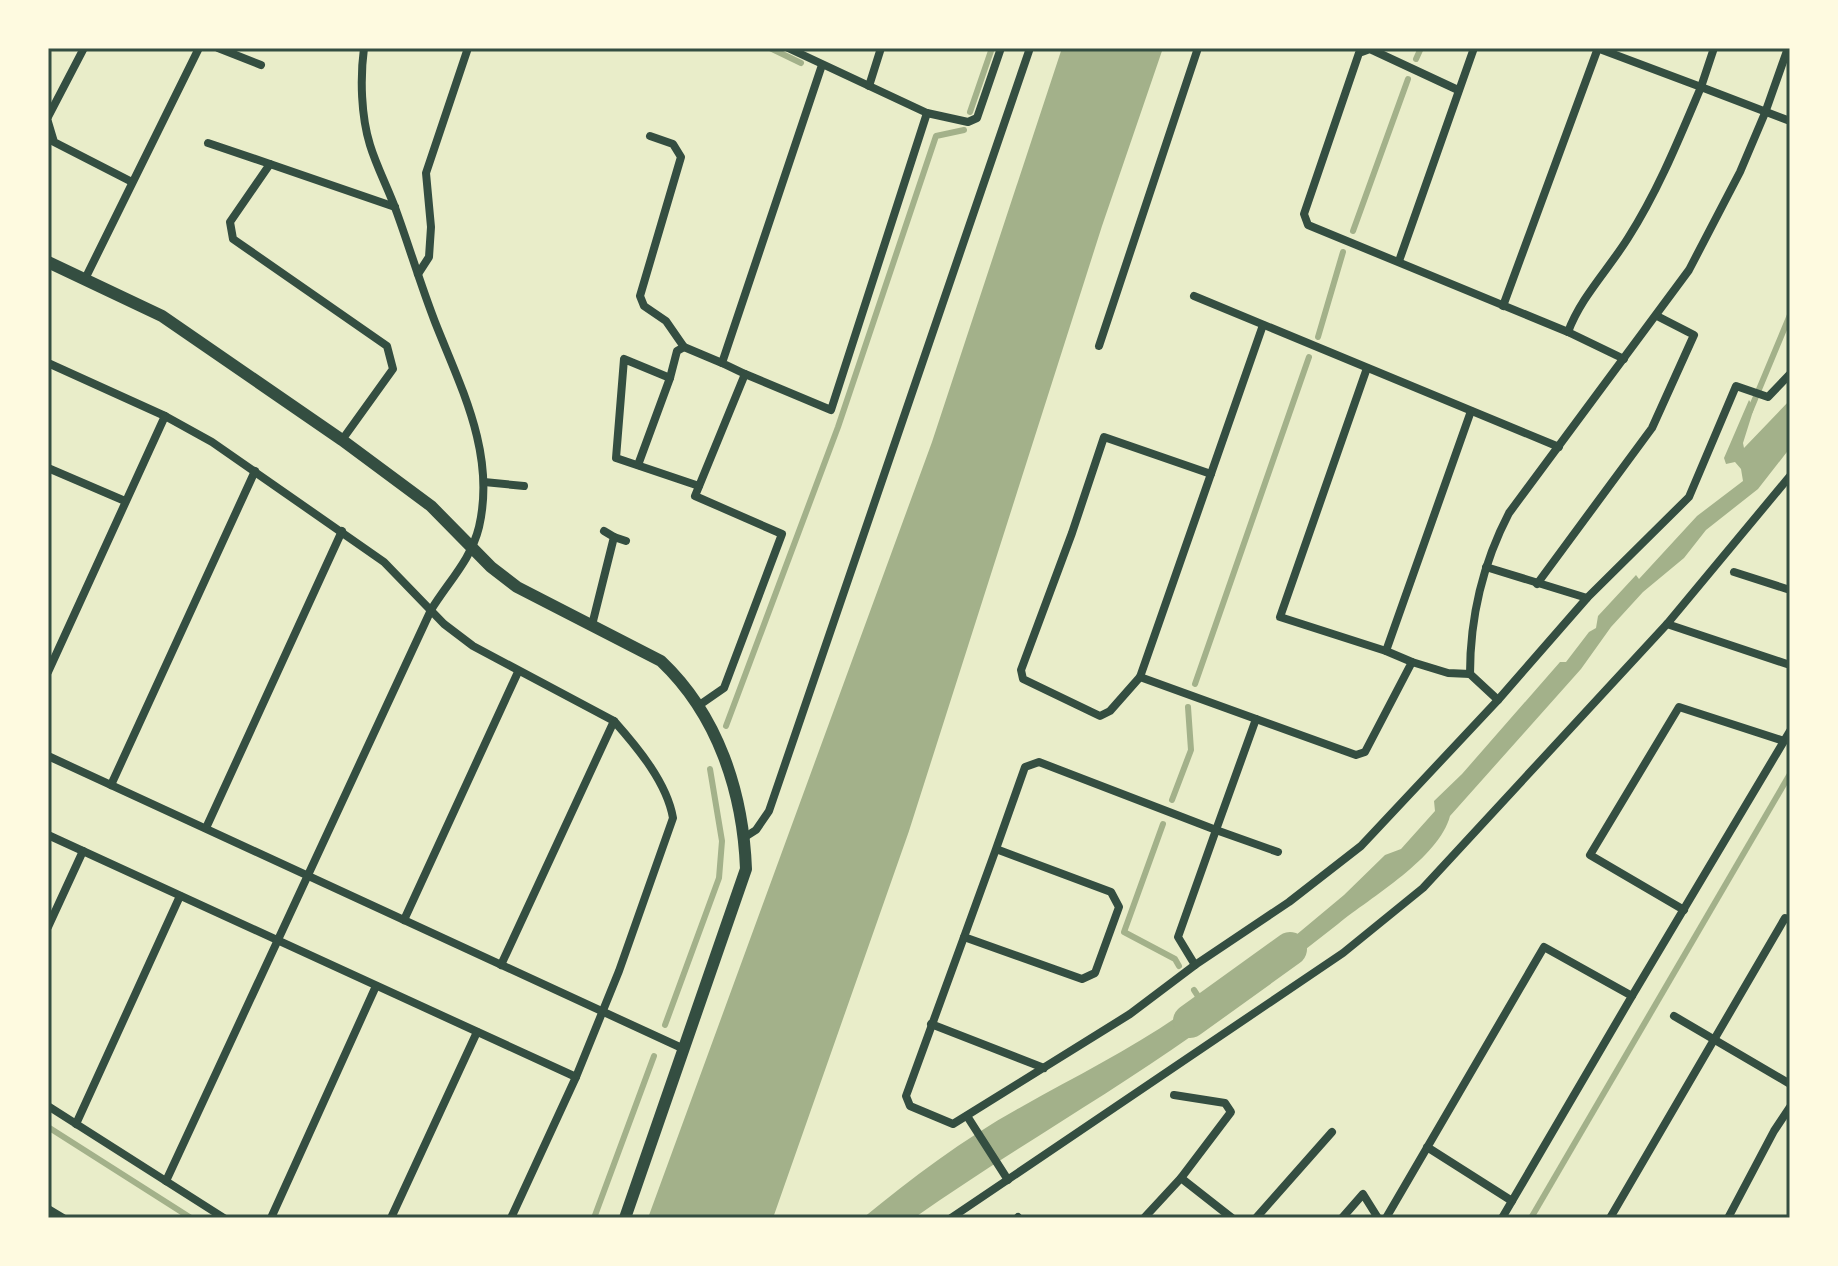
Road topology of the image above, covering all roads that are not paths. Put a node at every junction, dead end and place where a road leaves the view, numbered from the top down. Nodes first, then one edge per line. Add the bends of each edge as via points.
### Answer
1 (84, 48) edge
2 (199, 48) edge
3 (218, 48) edge
4 (364, 48) edge
5 (468, 48) edge
6 (788, 48) edge
7 (881, 48) edge
8 (1001, 48) edge
9 (1030, 48) edge
10 (1198, 48) edge
11 (1474, 48) edge
12 (1598, 48) edge
13 (1714, 48) edge
14 (1788, 48) edge
15 (261, 65) dead end
16 (822, 65) junction
17 (869, 86) junction
18 (1701, 87) junction
19 (1458, 90) junction
20 (927, 113) junction
21 (1765, 113) junction
22 (48, 120) edge
23 (1790, 121) edge
24 (650, 136) dead end
25 (208, 143) dead end
26 (270, 164) junction
27 (132, 182) junction
28 (395, 207) junction
29 (1399, 261) junction
30 (48, 262) edge
31 (418, 274) junction
32 (85, 279) junction
33 (1194, 296) dead end
34 (1503, 306) junction
35 (1657, 316) junction
36 (1263, 325) junction
37 (1568, 332) junction
38 (1099, 346) dead end
39 (684, 347) junction
40 (1624, 359) junction
41 (48, 363) edge
42 (722, 363) junction
43 (1367, 368) junction
44 (745, 374) junction
45 (1790, 374) edge
46 (670, 378) junction
47 (1471, 411) junction
48 (165, 416) junction
49 (342, 440) junction
50 (1559, 447) junction
51 (638, 465) junction
52 (48, 468) edge
53 (255, 471) junction
54 (1211, 474) junction
55 (1790, 476) edge
56 (484, 482) junction
57 (524, 486) dead end
58 (699, 486) junction
59 (125, 501) junction
60 (342, 531) junction
61 (604, 531) dead end
62 (614, 537) junction
63 (626, 541) dead end
64 (472, 547) junction
65 (1486, 567) junction
66 (1734, 572) dead end
67 (1790, 579) edge
68 (1537, 584) junction
69 (1786, 589) edge
70 (1587, 598) junction
71 (431, 610) junction
72 (1667, 624) junction
73 (592, 625) junction
74 (1386, 651) junction
75 (1412, 662) junction
76 (1790, 665) edge
77 (48, 672) edge
78 (518, 672) junction
79 (1470, 674) junction
80 (1140, 677) junction
81 (1498, 700) junction
82 (698, 706) junction
83 (1256, 719) junction
84 (614, 721) junction
85 (1790, 731) edge
86 (1784, 741) junction
87 (48, 756) edge
88 (111, 785) junction
89 (206, 828) junction
90 (1216, 830) junction
91 (48, 835) edge
92 (745, 837) junction
93 (996, 849) junction
94 (83, 851) junction
95 (1278, 852) dead end
96 (308, 875) junction
97 (180, 896) junction
98 (1684, 910) junction
99 (404, 920) junction
100 (1790, 920) edge
101 (48, 927) edge
102 (964, 937) junction
103 (277, 940) junction
104 (501, 965) junction
105 (1195, 965) junction
106 (376, 986) junction
107 (1632, 996) junction
108 (602, 1011) junction
109 (1674, 1016) dead end
110 (931, 1024) junction
111 (477, 1032) junction
112 (1713, 1039) junction
113 (684, 1049) junction
114 (1044, 1068) junction
115 (576, 1077) junction
116 (1790, 1084) edge
117 (1174, 1095) dead end
118 (48, 1106) edge
119 (1790, 1107) edge
120 (969, 1119) junction
121 (76, 1124) junction
122 (1332, 1132) dead end
123 (1427, 1147) junction
124 (1005, 1176) junction
125 (1181, 1178) junction
126 (166, 1181) junction
127 (1512, 1201) junction
128 (48, 1209) edge
129 (63, 1218) edge
130 (224, 1218) edge
131 (271, 1218) edge
132 (391, 1218) edge
133 (511, 1218) edge
134 (625, 1218) edge
135 (951, 1218) edge
136 (1144, 1218) edge
137 (1232, 1218) edge
138 (1256, 1218) edge
139 (1342, 1218) edge
140 (1378, 1218) edge
141 (1386, 1218) edge
142 (1502, 1218) edge
143 (1610, 1218) edge
144 (1728, 1218) edge

1 - 22 street
2 - 27 street
3 - 15 street
4 - 28 street via 369,143
5 - 31 street via 426,173 429,257
6 - 16 street
7 - 17 street
8 - 20 street via 977,118 968,122
9 - 92 street via 769,811
10 - 38 street
11 - 19 street
12 - 18 street
12 - 34 street
13 - 18 street
14 - 21 street
16 - 17 street
16 - 42 street
17 - 20 street
18 - 21 street
18 - 37 street via 1668,166
19 - 29 street
19 - 29 street via 1370,49 1359,53 1304,214 1308,225
20 - 44 street via 831,410
21 - 23 street
21 - 35 street via 1716,222
22 - 27 street via 54,142
24 - 39 street via 673,144 681,157 640,296
25 - 26 street
26 - 28 street
26 - 49 street via 230,222 233,239 387,346 393,369
27 - 32 street
28 - 31 street
29 - 34 street
30 - 32 street
31 - 56 street via 477,433
32 - 49 street via 162,316
33 - 36 street
34 - 37 street
35 - 40 street
35 - 68 street via 1694,335 1652,428
36 - 43 street
36 - 54 street
37 - 40 street
39 - 42 street
39 - 46 street via 677,351
40 - 50 street
41 - 48 street
42 - 44 street
43 - 47 street
43 - 74 street via 1280,617
44 - 58 street
45 - 70 street via 1768,397 1736,386 1689,497
46 - 51 street
46 - 51 street via 624,359 616,458
47 - 50 street
47 - 74 street
48 - 53 street
48 - 59 street
49 - 64 street via 431,506
50 - 65 street via 1509,513
51 - 58 street
52 - 59 street
53 - 60 street
53 - 88 street
54 - 80 street
54 - 80 street via 1104,437 1021,670 1023,679 1100,716
55 - 72 street
56 - 57 street
56 - 64 street
58 - 82 street via 695,496 782,534 724,688
59 - 77 street
60 - 71 street via 384,562
60 - 89 street
61 - 62 street
62 - 63 street
62 - 73 street
64 - 71 street
64 - 73 street via 517,587
65 - 68 street
65 - 79 street via 1470,641
66 - 69 street
67 - 69 street
68 - 70 street
70 - 81 street
71 - 78 street via 473,646
71 - 96 street
72 - 76 street
72 - 124 street via 1423,888 1389,918
73 - 82 street via 661,661
74 - 75 street
75 - 79 street
75 - 83 street via 1365,752 1356,755
78 - 84 street
78 - 99 street
79 - 81 street
80 - 83 street
81 - 105 street via 1361,846
82 - 92 street via 728,762
83 - 90 street
84 - 104 street
84 - 108 street via 670,799 673,818
85 - 86 street
86 - 98 street
86 - 98 street via 1679,707 1590,855
87 - 88 street
88 - 89 street
89 - 96 street
90 - 93 street via 1039,762 1025,767
90 - 95 street
90 - 105 street via 1178,937
91 - 94 street
92 - 113 street via 746,869
93 - 102 street
93 - 102 street via 1111,892 1119,907 1095,973 1082,979
94 - 97 street
94 - 101 street
96 - 99 street
96 - 103 street
97 - 103 street
97 - 121 street
98 - 107 street
99 - 104 street
100 - 112 street via 1785,918
102 - 110 street
103 - 106 street
103 - 126 street
104 - 108 street
105 - 114 street
106 - 111 street
106 - 131 street
107 - 123 street via 1544,947
107 - 127 street
108 - 113 street
108 - 115 street
109 - 112 street
110 - 114 street
110 - 120 street via 906,1096 910,1106 953,1124
111 - 115 street
111 - 132 street
112 - 116 street
112 - 143 street
113 - 134 street
114 - 120 street
115 - 133 street
117 - 125 street via 1225,1103 1231,1112
118 - 121 street
119 - 144 street
120 - 124 street
121 - 126 street
122 - 138 street
123 - 127 street
123 - 141 street
124 - 135 street
125 - 136 street
125 - 137 street
126 - 130 street
127 - 142 street
128 - 129 street
139 - 140 street via 1363,1194

